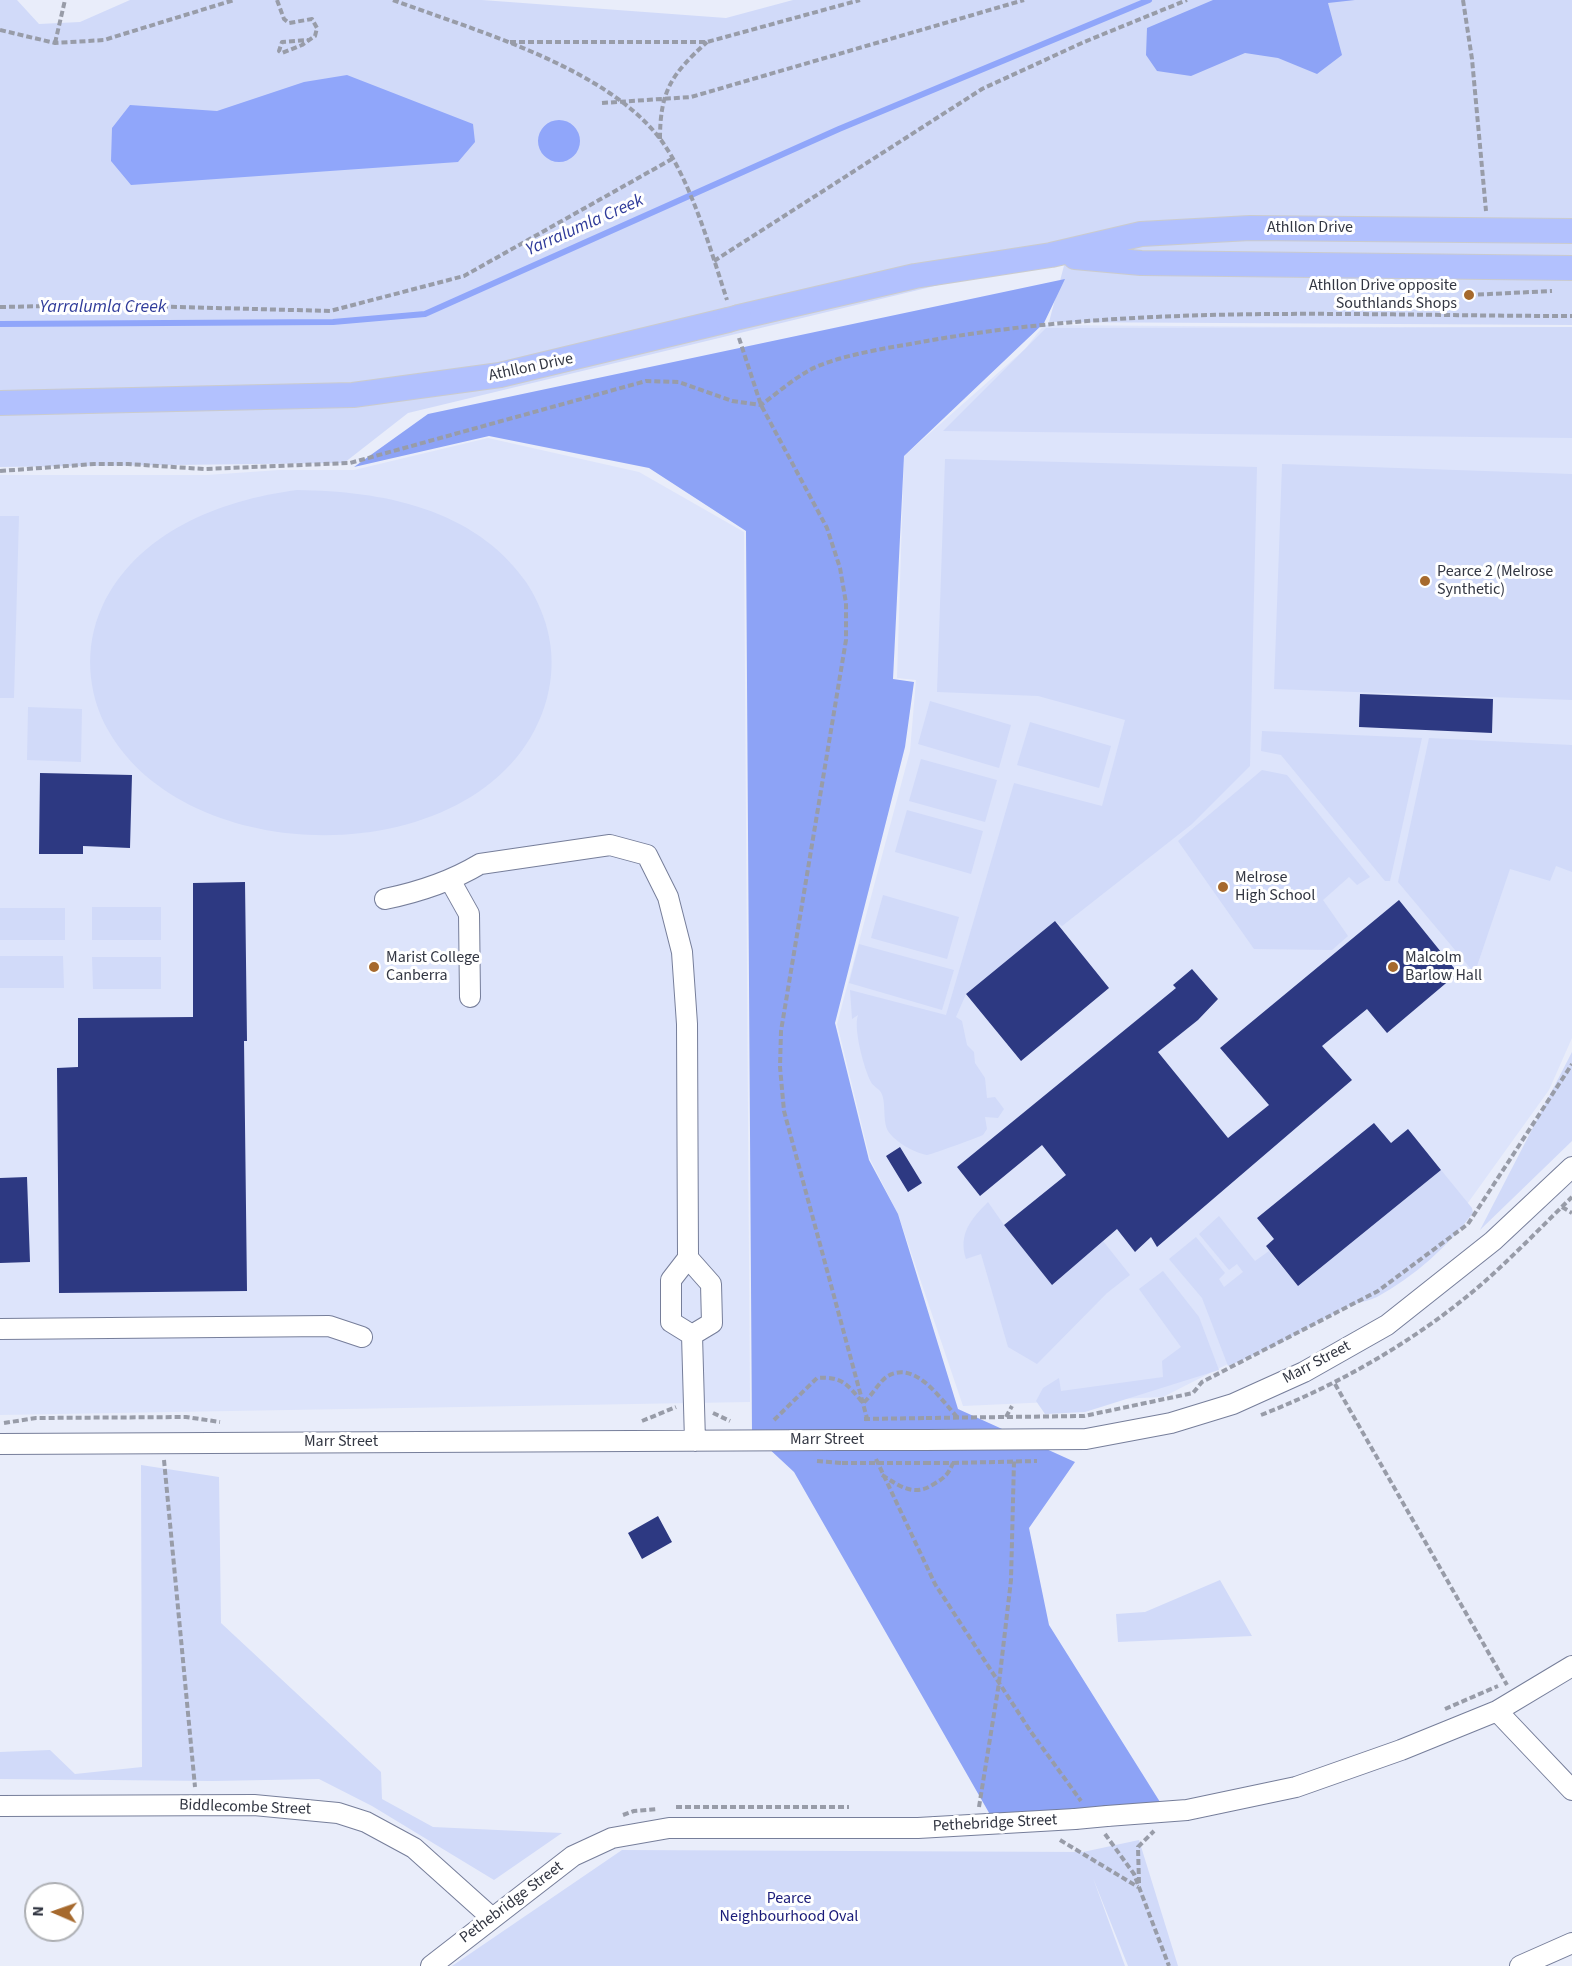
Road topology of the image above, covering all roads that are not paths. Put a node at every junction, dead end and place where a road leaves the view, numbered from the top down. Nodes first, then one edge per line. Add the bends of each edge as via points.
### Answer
1 (1568, 229) edge
2 (1051, 255) junction
3 (1572, 268) edge
4 (0, 403) edge
5 (450, 879) junction
6 (385, 899) dead end
7 (470, 997) dead end
8 (1572, 1167) edge
9 (688, 1258) junction
10 (0, 1329) edge
11 (692, 1335) junction
12 (362, 1337) dead end
13 (695, 1441) junction
14 (0, 1444) edge
15 (1572, 1666) edge
16 (1497, 1711) junction
17 (1572, 1790) edge
18 (0, 1806) edge
19 (492, 1918) junction
20 (1572, 1943) edge
21 (431, 1966) edge
22 (1520, 1966) edge

1 - 2 main road, Athllon Drive via 1250,228 1151,234
2 - 3 main road, Athllon Drive via 1141,263
2 - 4 main road, Athllon Drive via 915,276 500,375 353,395
5 - 6 street via 421,892
5 - 7 street via 469,914
5 - 9 street via 480,864 610,845 647,855 669,897 682,952 687,1024
8 - 13 street, Marr Street, bridge via 1493,1241 1387,1325 1304,1372 1233,1404 1171,1423 1086,1438
9 - 11 street via 671,1280 671,1322
9 - 11 street via 711,1284 712,1323
10 - 12 street via 329,1326
11 - 13 street
13 - 14 street, Marr Street
15 - 16 street, Pethebridge Street
16 - 17 street
16 - 19 street, Pethebridge Street, bridge via 1296,1787 1187,1810 1103,1821 1080,1814 918,1828 669,1828 612,1838 573,1856
18 - 19 street, Biddlecombe Street via 254,1805 338,1813 366,1822 414,1848
19 - 21 street, Pethebridge Street
20 - 22 street

